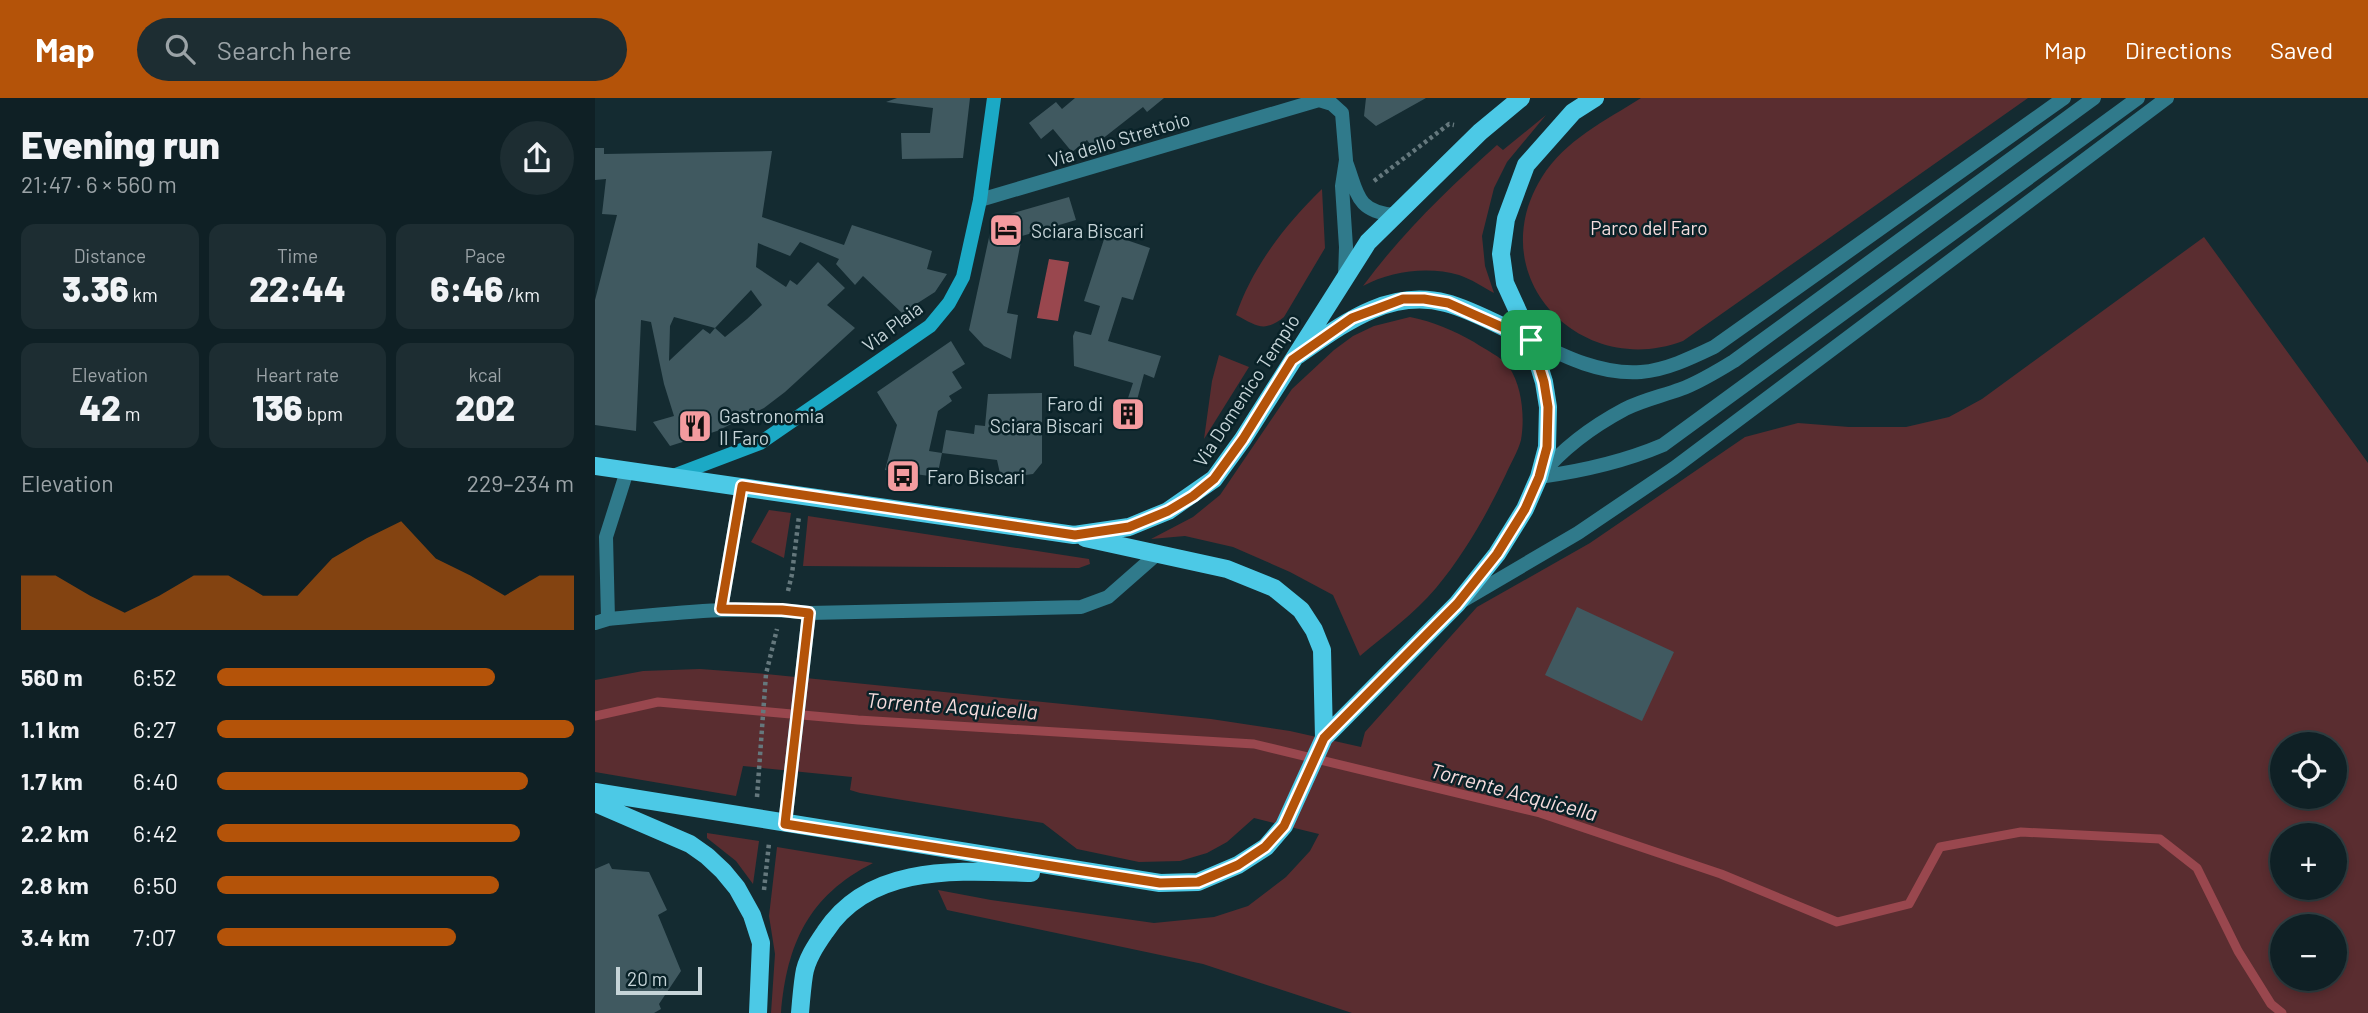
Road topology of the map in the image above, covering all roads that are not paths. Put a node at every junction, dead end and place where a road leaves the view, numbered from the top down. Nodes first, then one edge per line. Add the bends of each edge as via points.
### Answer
1 (994, 98) edge
2 (1521, 98) edge
3 (1595, 98) edge
4 (2064, 98) edge
5 (2094, 98) edge
6 (2137, 98) edge
7 (2167, 98) edge
8 (1346, 160) junction
9 (980, 200) junction
10 (1394, 215) junction
11 (1345, 276) junction
12 (1531, 340) junction
13 (1292, 360) junction
14 (595, 466) edge
15 (627, 471) junction
16 (671, 477) junction
17 (1539, 477) junction
18 (742, 486) junction
19 (1075, 535) junction
20 (600, 540) edge
21 (1157, 554) junction
22 (1457, 604) junction
23 (721, 609) junction
24 (809, 613) junction
25 (601, 621) edge
26 (1324, 738) junction
27 (595, 792) edge
28 (595, 803) edge
29 (595, 816) edge
30 (785, 824) junction
31 (649, 827) junction
32 (1094, 874) junction
33 (758, 1013) edge
34 (800, 1013) edge

1 - 9 street, Via Plaia
2 - 10 main road, Via Domenico Tempio
3 - 12 main road via 1573,112 1526,165 1506,219 1501,254 1505,283
4 - 12 street via 1714,347 1681,362 1642,372 1607,370
5 - 17 street via 1734,361 1682,389 1625,409 1577,439
6 - 17 street via 1663,445 1631,459
7 - 22 street via 1674,468 1578,533
8 - 9 street, Via dello Strettoio via 1342,113 1319,100
8 - 10 street via 1361,202 1370,210
8 - 11 street via 1342,186
9 - 16 street, Via Plaia via 963,277 930,326 760,443
10 - 11 main road, Via Domenico Tempio
11 - 13 main road, Via Domenico Tempio
12 - 13 main road via 1448,303 1403,299 1352,318
12 - 17 main road via 1548,407 1547,447
13 - 19 main road, Via Domenico Tempio via 1214,479 1168,511 1129,527
14 - 15 main road, Via Domenico Tempio
15 - 16 main road, Via Domenico Tempio
15 - 20 street
16 - 18 main road, Via Domenico Tempio
17 - 22 main road via 1497,554
18 - 19 main road, Via Domenico Tempio
18 - 23 street
19 - 21 main road
20 - 25 street
21 - 24 street via 1108,597 1080,607
21 - 26 main road via 1227,569 1274,588 1301,610 1322,650
22 - 26 main road
23 - 24 street
23 - 25 street
24 - 30 street
26 - 32 main road via 1284,826 1265,847 1238,865 1198,882 1160,883
27 - 30 main road
28 - 31 main road
29 - 31 main road
30 - 32 main road
31 - 33 main road via 707,856 737,888 761,943
32 - 34 main road via 955,871 890,883 861,895 836,915 811,955 804,973

